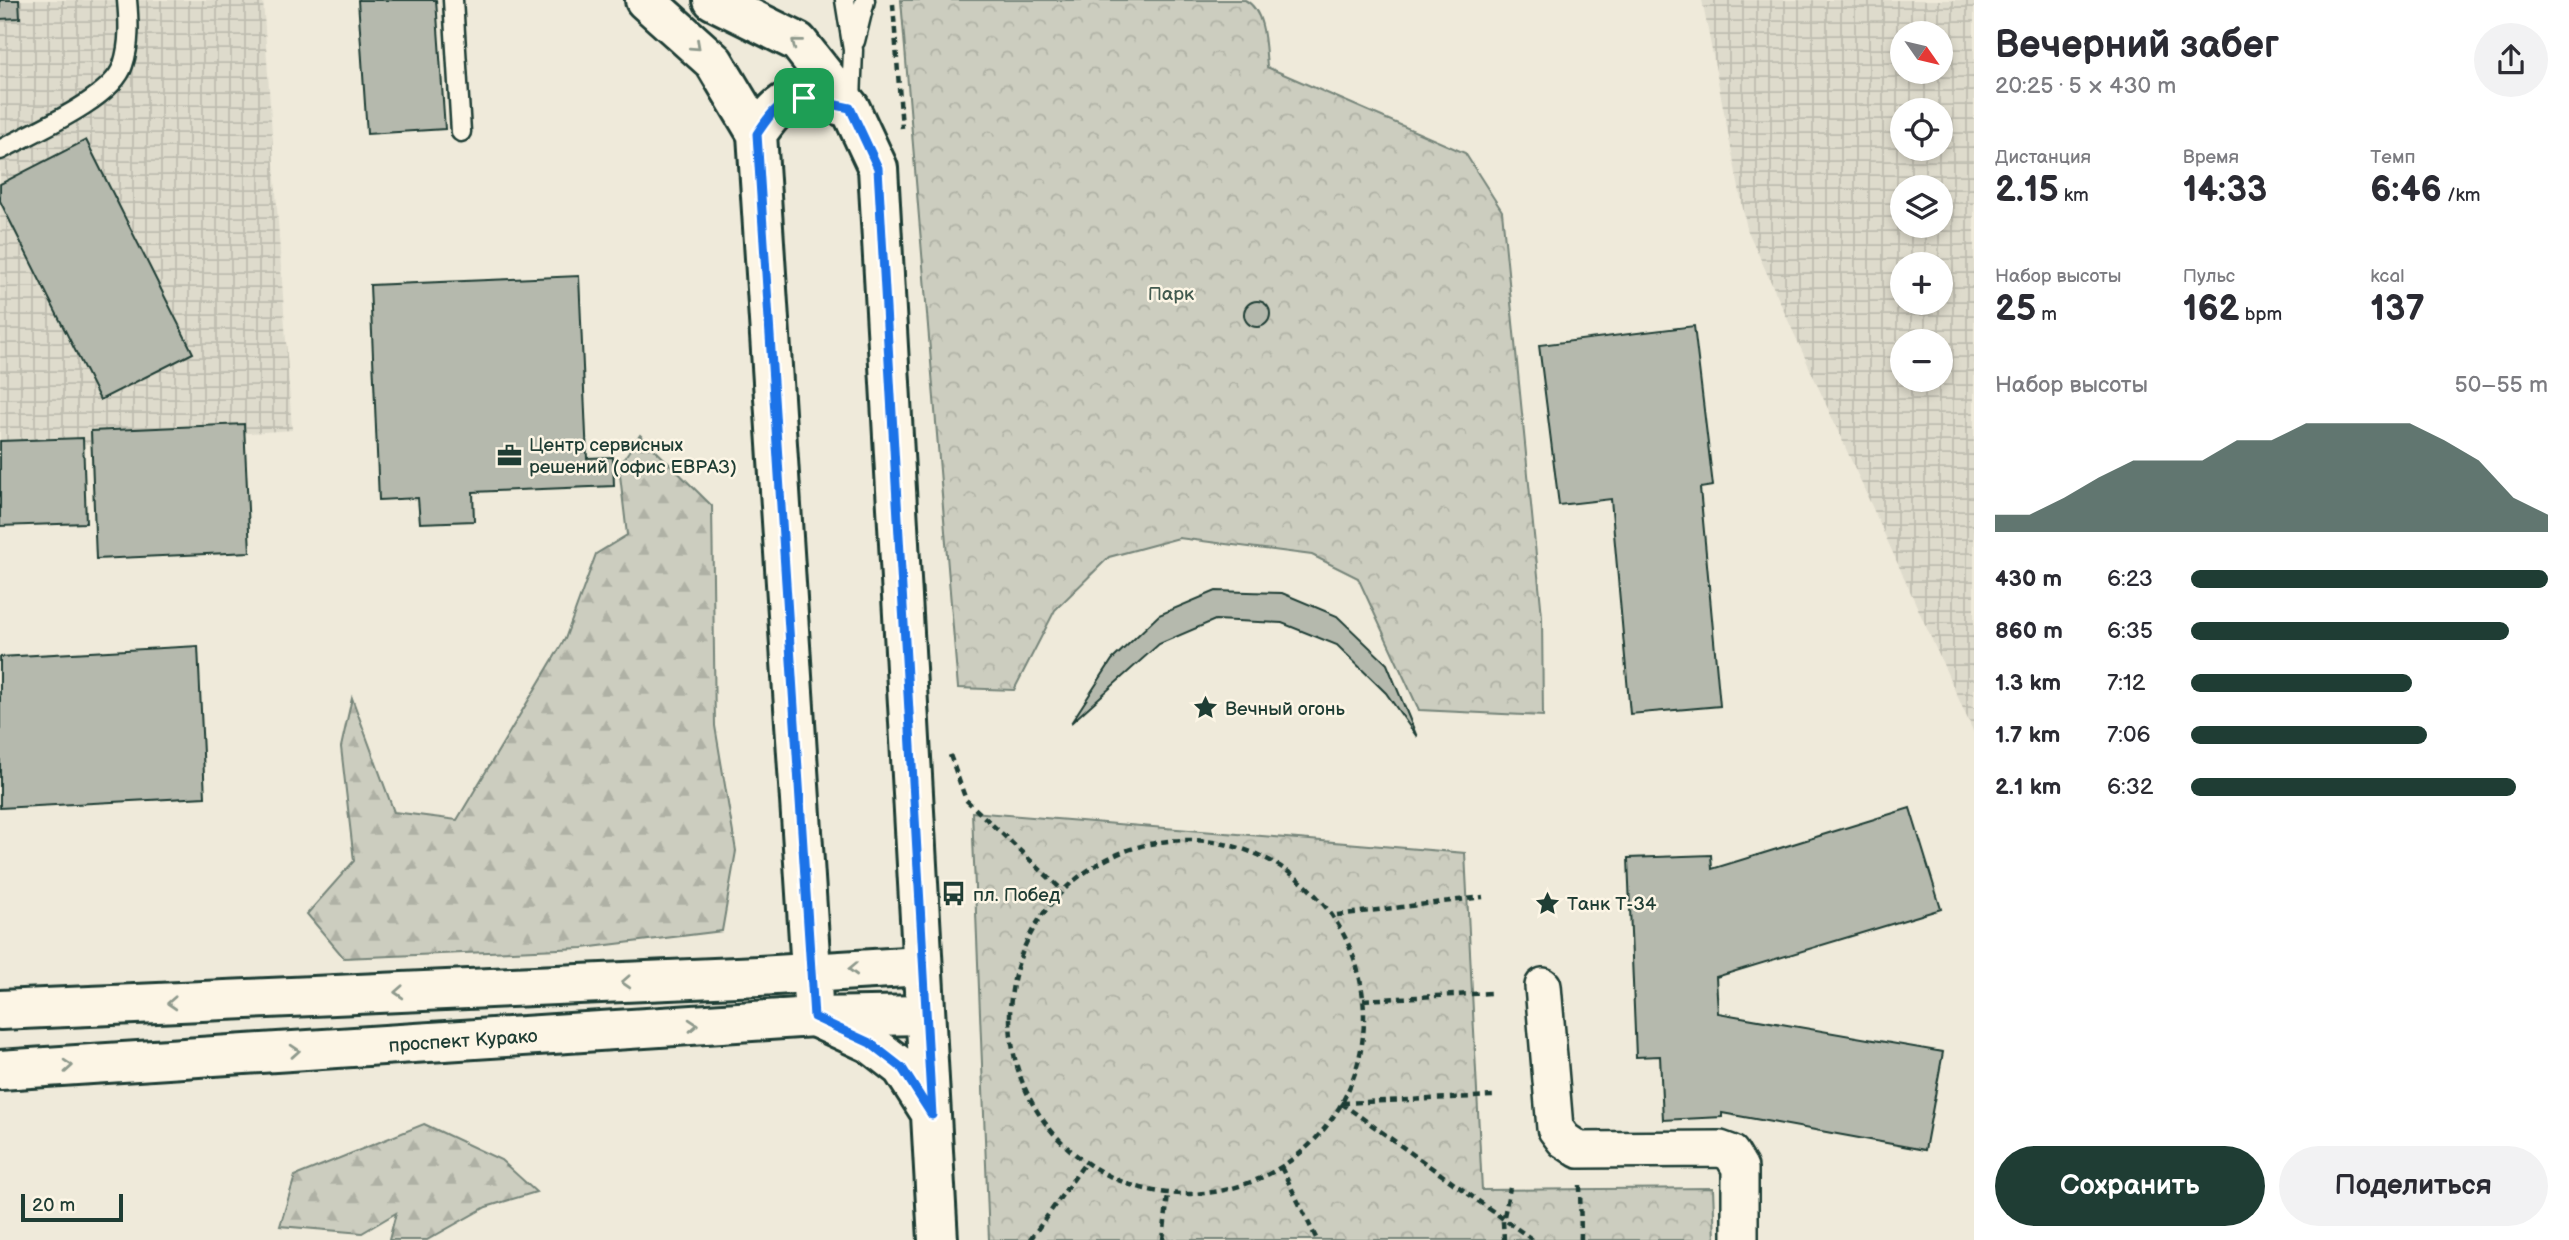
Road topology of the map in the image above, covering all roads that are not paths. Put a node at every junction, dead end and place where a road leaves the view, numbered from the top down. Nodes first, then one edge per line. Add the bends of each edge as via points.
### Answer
1 (127, 0) edge
2 (453, 0) edge
3 (645, 0) edge
4 (713, 0) edge
5 (845, 0) edge
6 (865, 0) edge
7 (853, 50) junction
8 (850, 108) junction
9 (461, 132) dead end
10 (757, 134) junction
11 (0, 150) edge
12 (922, 966) junction
13 (813, 971) junction
14 (1543, 986) dead end
15 (0, 1010) edge
16 (925, 1015) junction
17 (814, 1017) junction
18 (0, 1070) edge
19 (932, 1115) junction
20 (938, 1240) edge
21 (1740, 1240) edge

1 - 11 lane via 129,31 123,67 107,90
2 - 9 lane
3 -> 10 main road via 714,62
8 -> 4 main road via 798,42
5 - 7 lane
6 - 7 lane
7 - 8 lane
8 - 10 main road via 804,98 786,100
8 - 12 main road via 878,168
10 - 13 main road
12 -> 13 main road
12 - 16 main road
13 -> 15 main road
13 - 17 main road
14 - 21 street via 1555,1128 1564,1140 1579,1150 1720,1149 1731,1153 1740,1168
16 - 17 main road, проспект Курако
16 - 19 main road
18 -> 17 main road, проспект Курако
17 - 19 main road via 870,1043 902,1068
19 - 20 main road

